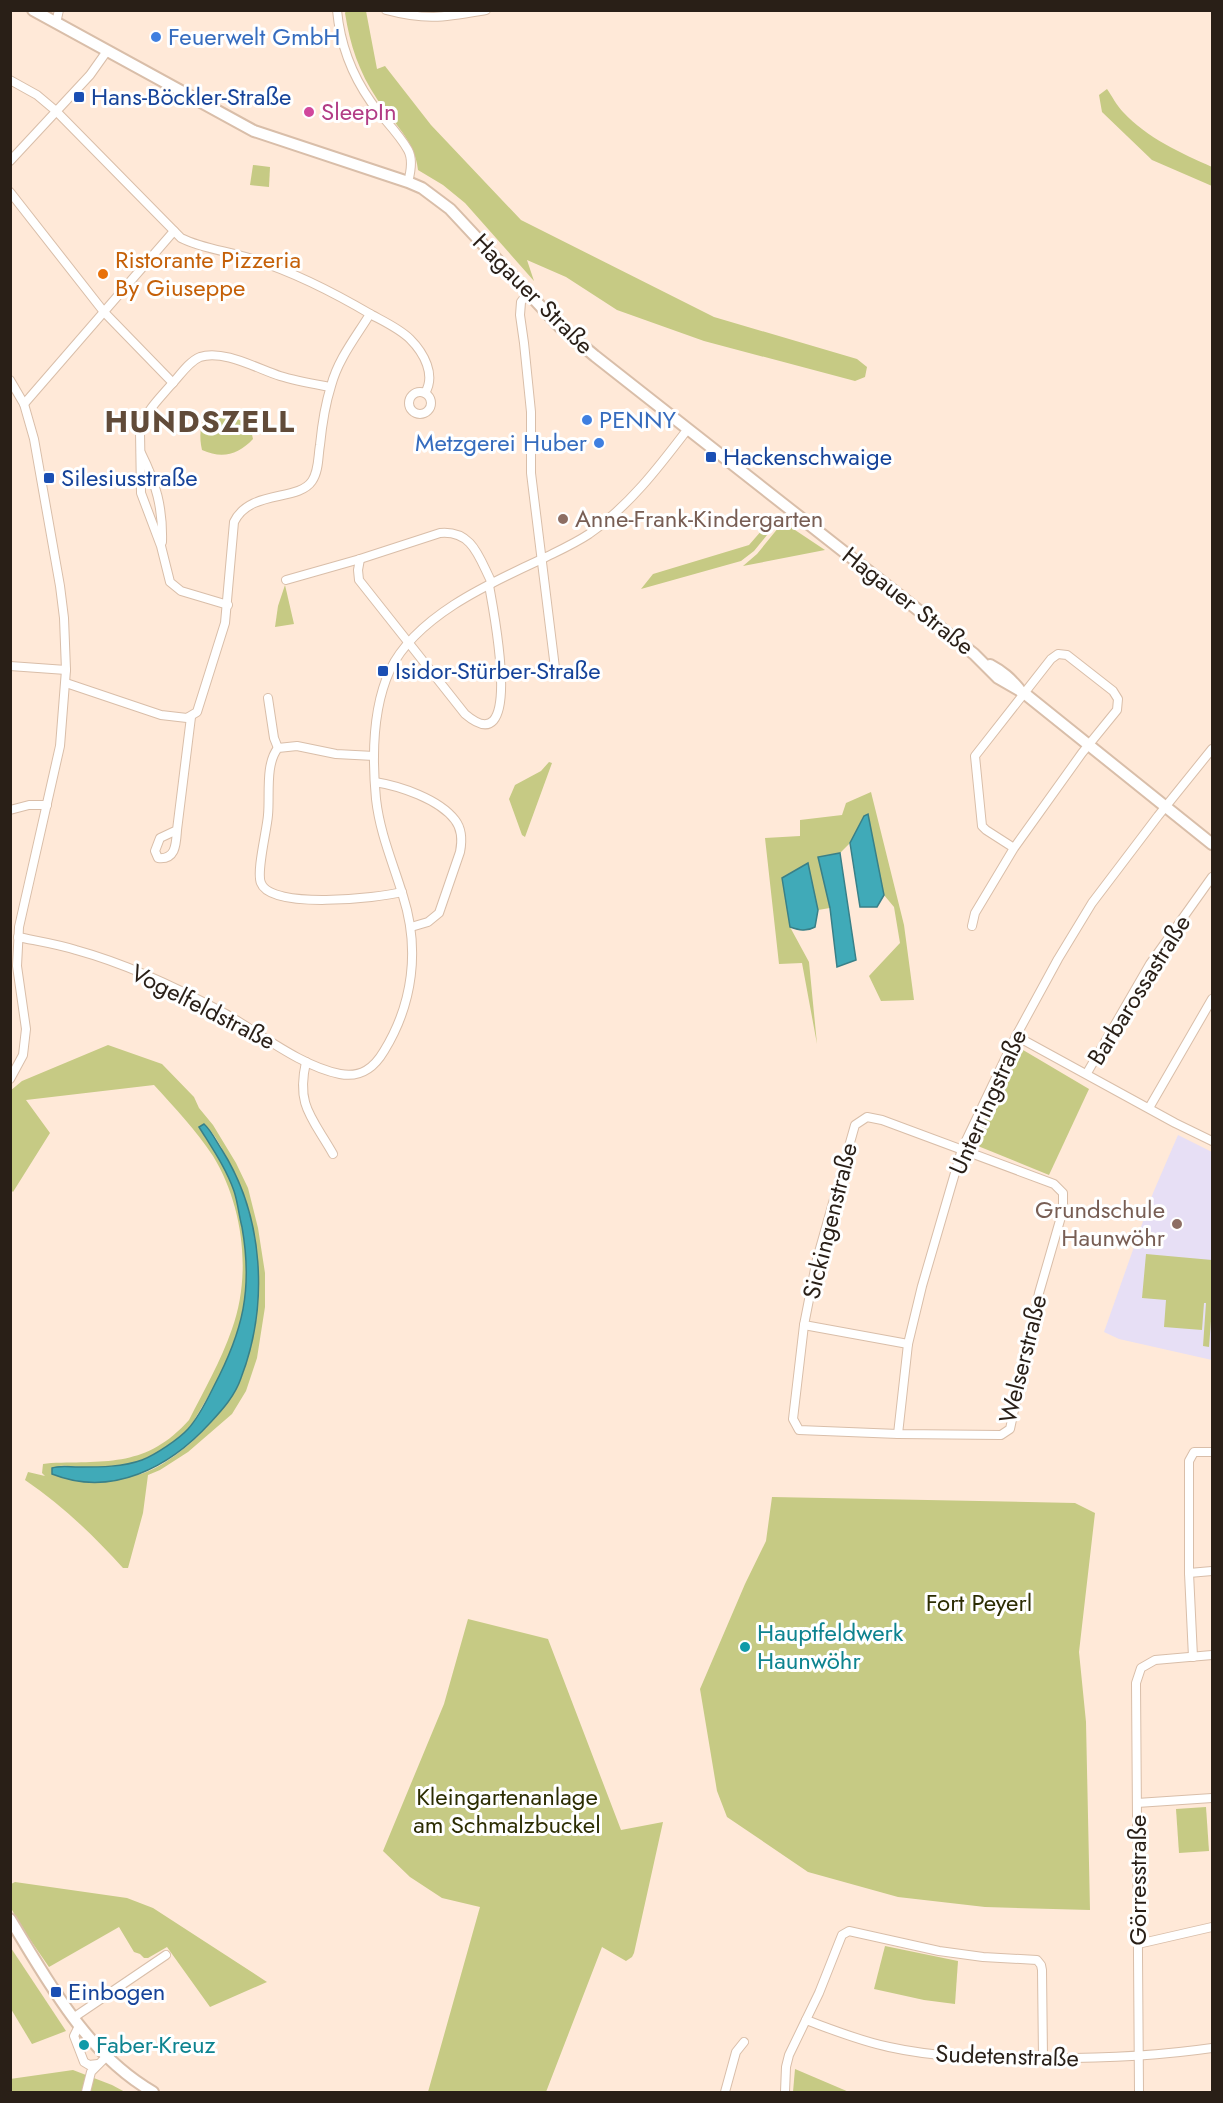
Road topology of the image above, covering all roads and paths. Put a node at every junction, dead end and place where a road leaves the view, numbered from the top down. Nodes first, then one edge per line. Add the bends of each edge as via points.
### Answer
1 (33, 10) edge
2 (59, 10) edge
3 (337, 10) edge
4 (386, 10) edge
5 (486, 10) edge
6 (56, 23) junction
7 (107, 51) junction
8 (10, 80) edge
9 (56, 111) junction
10 (10, 161) edge
11 (408, 182) junction
12 (10, 192) edge
13 (174, 231) junction
14 (527, 294) junction
15 (104, 312) junction
16 (370, 314) junction
17 (10, 380) edge
18 (173, 383) junction
19 (330, 387) junction
20 (425, 393) dead end
21 (24, 404) junction
22 (687, 430) junction
23 (141, 452) junction
24 (161, 546) junction
25 (542, 559) junction
26 (360, 560) junction
27 (286, 580) dead end
28 (490, 584) junction
29 (228, 605) junction
30 (407, 643) junction
31 (10, 666) edge
32 (66, 670) junction
33 (556, 676) dead end
34 (66, 682) junction
35 (1022, 692) junction
36 (268, 698) dead end
37 (191, 717) junction
38 (1089, 746) junction
39 (278, 748) junction
40 (1212, 749) edge
41 (374, 756) junction
42 (375, 782) junction
43 (47, 805) junction
44 (1165, 807) junction
45 (10, 810) edge
46 (177, 830) dead end
47 (1212, 844) edge
48 (1014, 849) junction
49 (1212, 877) edge
50 (402, 892) junction
51 (972, 926) dead end
52 (411, 927) junction
53 (18, 937) junction
54 (1212, 999) edge
55 (1016, 1036) junction
56 (306, 1062) junction
57 (1087, 1073) junction
58 (10, 1079) edge
59 (1149, 1108) junction
60 (1212, 1141) edge
61 (962, 1149) junction
62 (333, 1154) dead end
63 (804, 1325) junction
64 (908, 1344) junction
65 (799, 1430) joint
66 (898, 1434) junction
67 (1212, 1452) edge
68 (1212, 1571) edge
69 (1189, 1573) junction
70 (1212, 1655) edge
71 (1193, 1656) junction
72 (1212, 1798) edge
73 (1137, 1803) junction
74 (10, 1919) edge
75 (1212, 1927) edge
76 (1138, 1944) junction
77 (166, 1955) dead end
78 (806, 2020) junction
79 (76, 2022) junction
80 (744, 2042) dead end
81 (1212, 2048) edge
82 (107, 2056) junction
83 (1139, 2056) junction
84 (1043, 2058) junction
85 (98, 2064) junction
86 (86, 2092) edge
87 (153, 2092) edge
88 (725, 2092) edge
89 (785, 2092) edge
90 (1139, 2092) edge

1 - 6 street, Hagauer Straße
2 - 6 street
3 - 11 street via 347,58 360,84 408,151
4 - 5 street via 437,18
6 - 7 street, Hagauer Straße
7 - 9 street
7 - 11 street, Hagauer Straße via 254,131
8 - 9 street
9 - 10 street
9 - 13 street
11 - 14 street, Hagauer Straße via 450,209
12 - 15 street
13 - 15 street
13 - 16 street via 191,243 292,273
14 - 22 street, Hagauer Straße via 559,326
14 - 25 street via 521,302 520,315 531,412 531,473
15 - 18 street
15 - 21 street
16 - 19 street via 339,364
16 - 20 street via 403,333 417,347 429,372
17 - 21 street
18 - 19 street via 195,360 216,356
18 - 23 street via 142,422
19 - 29 street via 312,482 256,502 237,515 232,530
21 - 32 street via 34,439 60,586
22 - 25 street via 617,512 587,535
22 - 35 street, Hagauer Straße via 984,662 998,678
23 - 24 street via 141,493
23 - 24 street via 159,498
24 - 29 street via 167,576 176,587
25 - 28 street
25 - 33 street
26 - 27 street
26 - 28 street via 451,532 462,535 471,544
26 - 30 street via 359,580
28 - 30 street via 444,612
28 - 30 street via 500,669 499,711 493,721 479,723 465,714
29 - 37 street via 200,707
30 - 41 street via 383,690
31 - 32 street
32 - 34 street
34 - 37 street via 161,715
34 - 43 street via 60,746
35 - 38 street, Hagauer Straße
35 - 38 street via 1051,659 1063,654 1071,657 1118,699 1118,710
35 - 48 street via 974,760 983,827
36 - 39 street
37 - 46 street
38 - 44 street, Hagauer Straße
38 - 48 street
39 - 41 street via 297,746
39 - 50 street via 271,762 267,835 260,868 261,885 266,891 332,900
40 - 44 street, Unterringstraße
41 - 42 street
42 - 50 street via 380,824
42 - 52 street via 430,801 455,820 459,829 461,844 439,913 428,922
43 - 45 street
43 - 53 street
44 - 47 street, Hagauer Straße
44 - 55 street, Unterringstraße via 1092,903
48 - 51 street via 975,913
49 - 57 street, Barbarossastraße via 1150,964
50 - 52 street
52 - 56 street, Vogelfeldstraße via 409,990 398,1025 380,1058 368,1070 352,1075
53 - 56 street, Vogelfeldstraße via 74,949 130,968 223,1013
53 - 58 street via 17,966 26,1029 23,1055
54 - 59 street
55 - 57 street
55 - 61 street, Unterringstraße
56 - 62 street via 303,1101
57 - 59 street
59 - 60 street
61 - 63 street, Sickingenstraße via 882,1120 867,1117 855,1125 817,1259
61 - 64 street, Unterringstraße
61 - 66 street, Welserstraße via 1054,1184 1063,1193 1063,1210 1039,1293 1010,1429 1001,1435
63 - 64 street
63 - 65 street, Sickingenstraße via 793,1419
64 - 66 street, Unterringstraße
65 - 66 street, Welserstraße
67 - 69 street via 1200,1450 1191,1455 1188,1467
68 - 69 street
69 - 71 street
70 - 71 street
71 - 73 street, Görresstraße via 1155,1660 1141,1668 1137,1683
72 - 73 street
73 - 76 street, Görresstraße
74 - 79 street
75 - 76 street
76 - 83 street, Görresstraße
77 - 79 street
78 - 84 street, Sudetenstraße via 854,2038 910,2052 956,2058
78 - 84 street via 844,1932 939,1951 1033,1959 1039,1961 1042,1970
78 - 89 street via 786,2067
79 - 82 street
79 - 85 street via 74,2036 84,2062
80 - 88 street via 736,2052
81 - 83 street, Sudetenstraße
82 - 85 street
82 - 87 street via 129,2078
83 - 84 street, Sudetenstraße
83 - 90 street, Görresstraße
85 - 86 street via 91,2072

